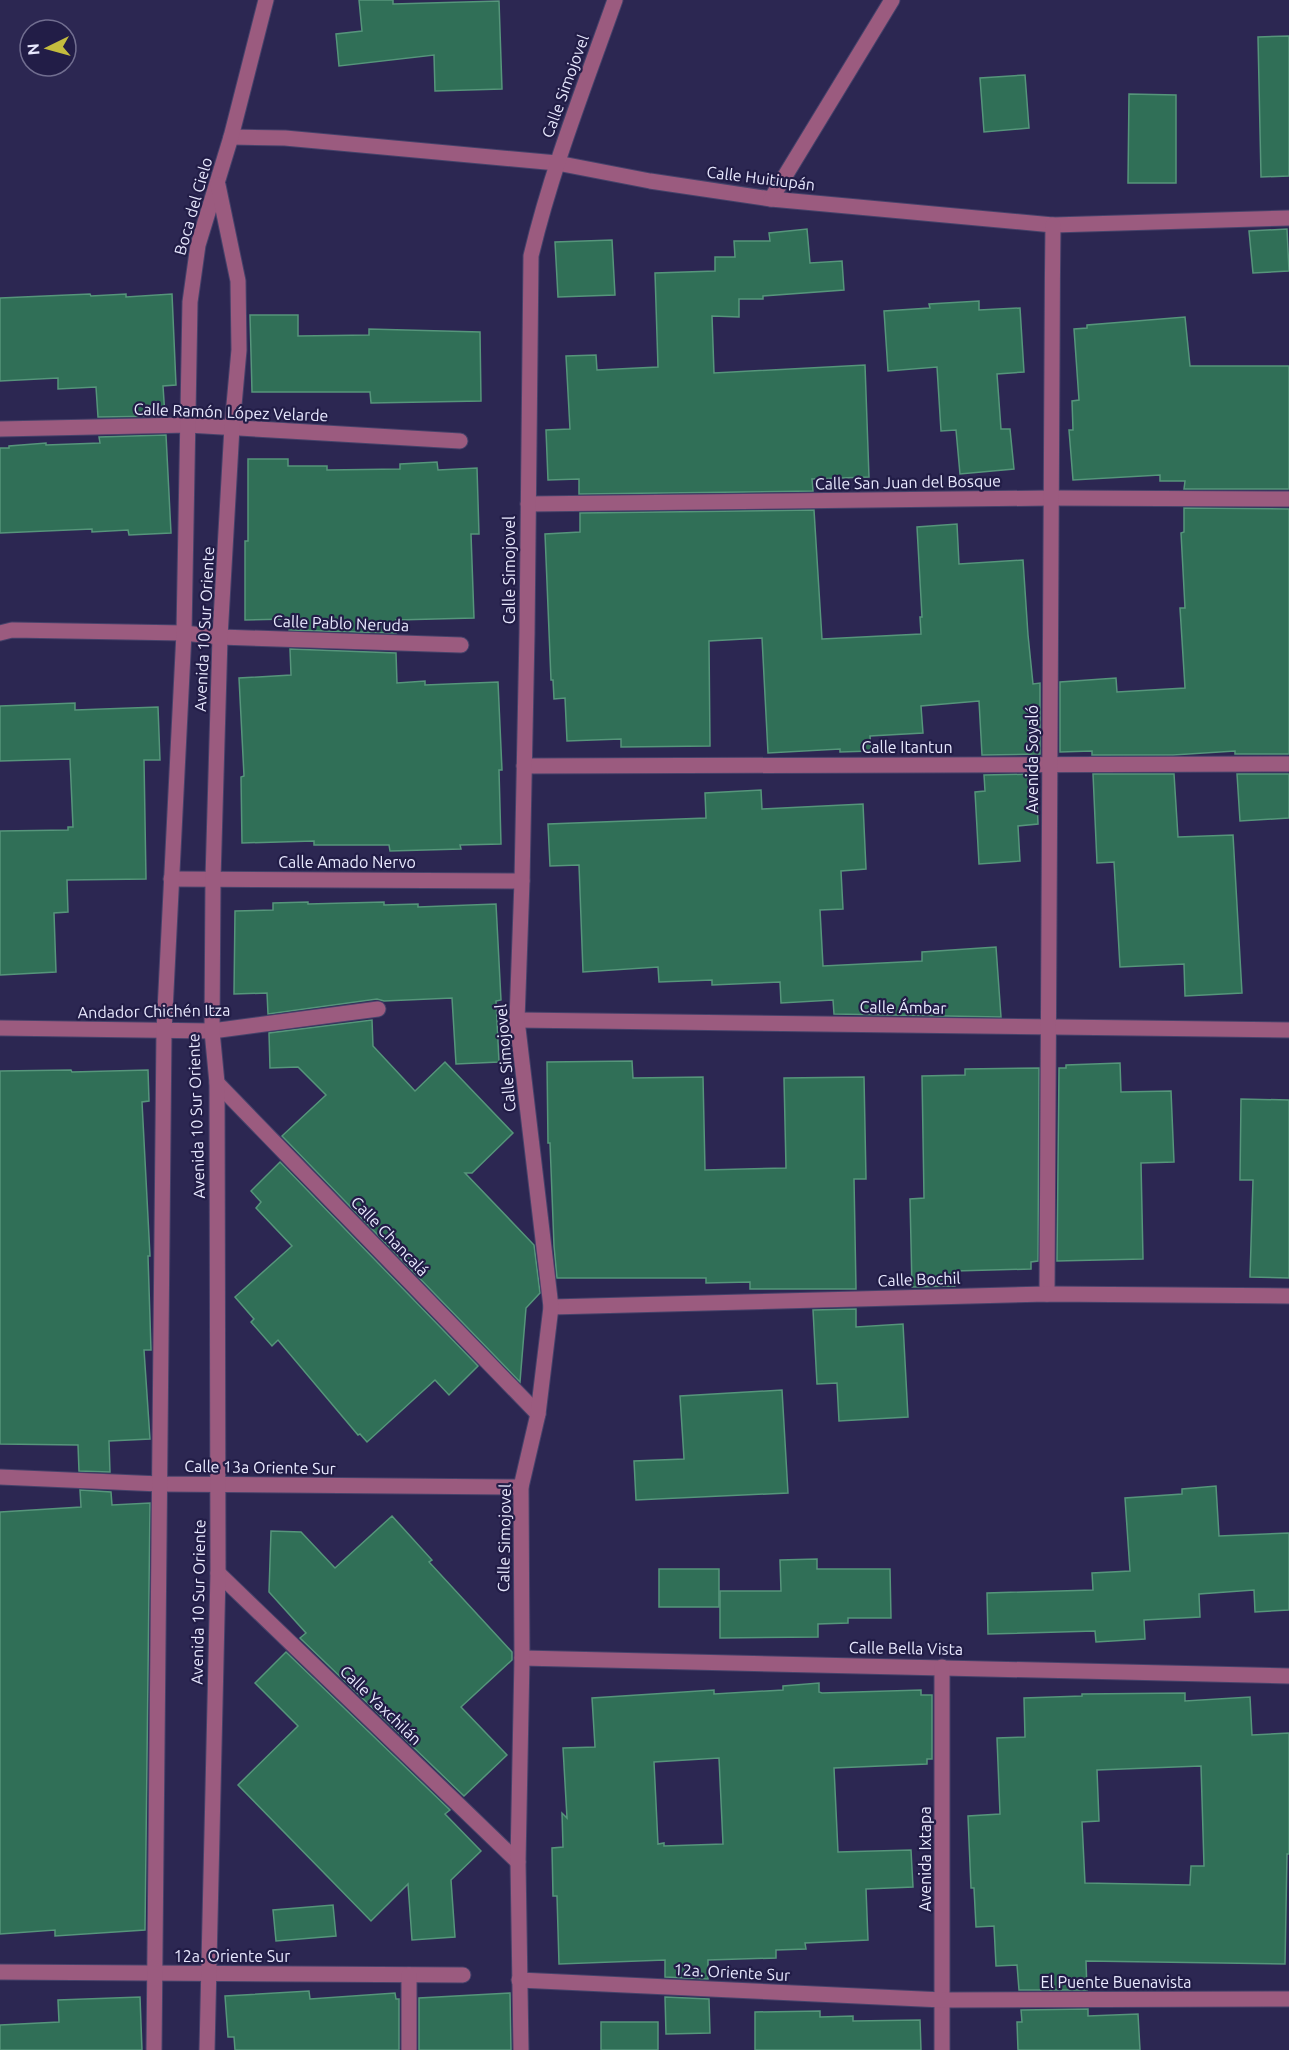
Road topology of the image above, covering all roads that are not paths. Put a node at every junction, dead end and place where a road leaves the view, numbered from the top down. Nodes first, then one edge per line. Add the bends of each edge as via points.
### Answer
1 (266, 0) edge
2 (615, 0) edge
3 (892, 0) edge
4 (231, 137) junction
5 (557, 163) junction
6 (218, 185) junction
7 (771, 198) junction
8 (1289, 218) edge
9 (1053, 225) junction
10 (188, 425) junction
11 (232, 427) junction
12 (0, 429) edge
13 (460, 441) dead end
14 (1050, 498) junction
15 (1289, 499) edge
16 (528, 504) junction
17 (0, 633) edge
18 (183, 633) junction
19 (220, 637) junction
20 (461, 645) dead end
21 (1289, 764) edge
22 (1050, 765) junction
23 (524, 766) junction
24 (171, 879) junction
25 (213, 879) junction
26 (522, 881) junction
27 (378, 1009) dead end
28 (517, 1020) junction
29 (1050, 1026) junction
30 (0, 1028) edge
31 (1289, 1030) edge
32 (164, 1031) junction
33 (212, 1031) junction
34 (217, 1083) junction
35 (1047, 1294) junction
36 (1289, 1296) edge
37 (551, 1307) junction
38 (538, 1414) junction
39 (0, 1477) edge
40 (160, 1484) junction
41 (217, 1484) junction
42 (521, 1487) junction
43 (218, 1573) junction
44 (522, 1659) junction
45 (942, 1667) junction
46 (1289, 1676) edge
47 (518, 1862) junction
48 (0, 1972) edge
49 (155, 1973) junction
50 (209, 1973) junction
51 (463, 1975) dead end
52 (409, 1976) junction
53 (519, 1980) junction
54 (944, 2000) junction
55 (1289, 2000) edge
56 (154, 2050) edge
57 (207, 2050) edge
58 (409, 2050) edge
59 (521, 2050) edge
60 (942, 2050) edge

1 - 4 street, Boca del Cielo
2 - 5 street, Calle Simojovel
3 - 7 street
4 - 5 street, Calle Huitiupán via 285,138
4 - 6 street, Boca del Cielo
5 - 7 street, Calle Huitiupán
5 - 16 street, Calle Simojovel via 531,256
6 - 10 street, Boca del Cielo via 198,245 190,303
6 - 11 street, Avenida 10 Sur Oriente via 238,281 239,350
7 - 9 street, Calle Huitiupán
8 - 9 street, Calle Huitiupán
9 - 14 street, Avenida Soyaló
10 - 11 street, Calle Ramón López Velarde
10 - 12 street, Calle Ramón López Velarde
10 - 18 street, Avenida 10 Sur Oriente
11 - 13 street, Calle Ramón López Velarde
11 - 19 street, Avenida 10 Sur Oriente
14 - 15 street, Calle San Juan del Bosque
14 - 16 street, Calle San Juan del Bosque
14 - 22 street, Avenida Soyaló
16 - 23 street, Calle Simojovel
17 - 18 street, Calle Pablo Neruda
18 - 19 street, Calle Pablo Neruda
18 - 24 street, Avenida 10 Sur Oriente
19 - 20 street, Calle Pablo Neruda
19 - 25 street, Avenida 10 Sur Oriente
21 - 22 street, Calle Itantun
22 - 23 street, Calle Itantun
22 - 29 street, Avenida Soyaló
23 - 26 street, Calle Simojovel
24 - 25 street, Calle Amado Nervo
24 - 32 street, Avenida 10 Sur Oriente
25 - 26 street, Calle Amado Nervo
25 - 33 street, Avenida 10 Sur Oriente
26 - 28 street, Calle Simojovel
27 - 33 street, Andador Chichén Itza
28 - 29 street, Calle Ámbar
28 - 37 street, Calle Simojovel
29 - 31 street, Calle Ámbar
29 - 35 street, Avenida Soyaló
30 - 32 street, Andador Chichén Itza
32 - 33 street, Andador Chichén Itza
32 - 40 street, Avenida 10 Sur Oriente
33 - 34 street, Avenida 10 Sur Oriente
34 - 38 street, Calle Chancalá
34 - 41 street, Avenida 10 Sur Oriente
35 - 36 street, Calle Bochil
35 - 37 street, Calle Bochil
37 - 38 street, Calle Simojovel
38 - 42 street, Calle Simojovel
39 - 40 street, Calle 13a Oriente Sur
40 - 41 street, Calle 13a Oriente Sur
40 - 49 street, Avenida 10 Sur Oriente
41 - 42 street, Calle 13a Oriente Sur
41 - 43 street, Avenida 10 Sur Oriente
42 - 44 street, Calle Simojovel
43 - 47 street, Calle Yaxchilán
43 - 50 street, Avenida 10 Sur Oriente
44 - 45 street, Calle Bella Vista
44 - 47 street, Calle Simojovel
45 - 46 street, Calle Bella Vista
45 - 54 street, Avenida Ixtapa
47 - 53 street, Calle Simojovel
48 - 49 street, 12a. Oriente Sur
49 - 50 street, 12a. Oriente Sur
49 - 56 street, Avenida 10 Sur Oriente
50 - 52 street, 12a. Oriente Sur
50 - 57 street, Avenida 10 Sur Oriente
51 - 52 street, 12a. Oriente Sur
52 - 58 street
53 - 54 street, 12a. Oriente Sur
53 - 59 street, Calle Simojovel
54 - 55 street, El Puente Buenavista
54 - 60 street, Avenida Ixtapa

